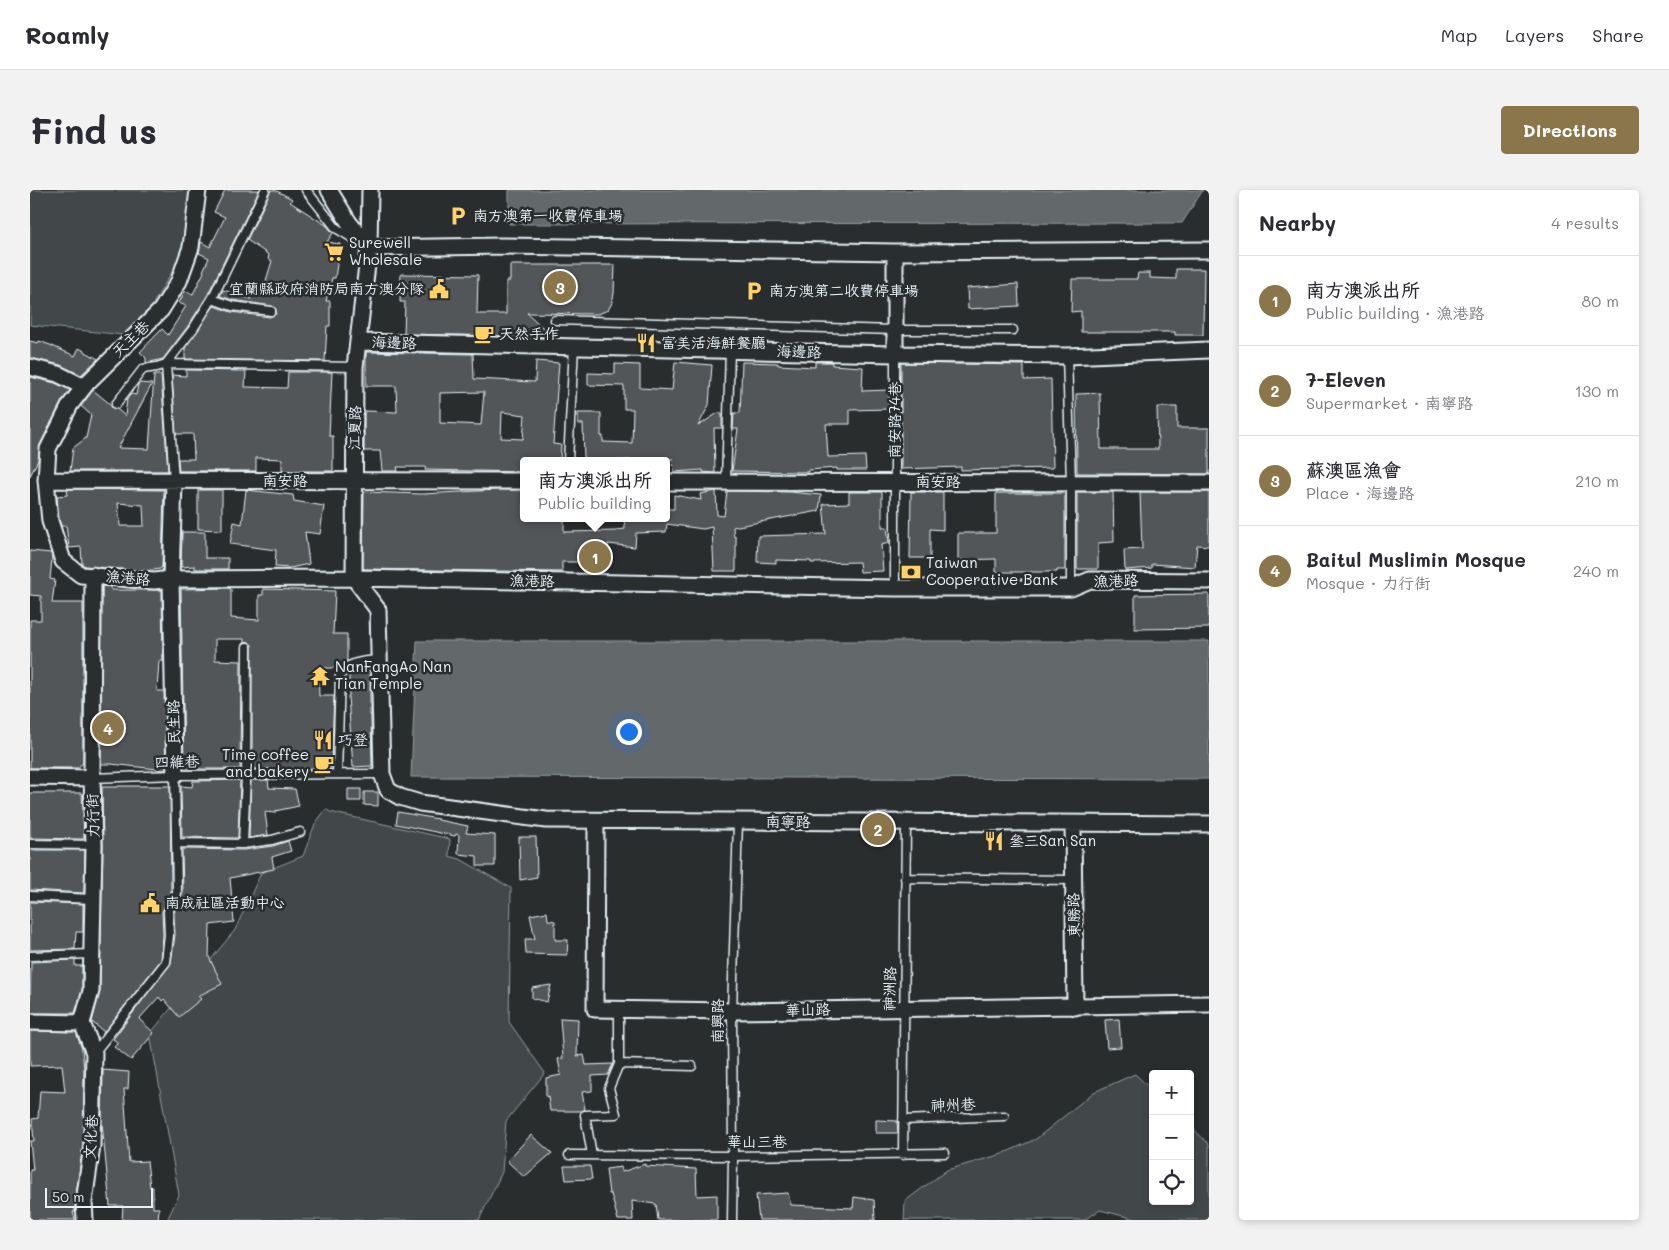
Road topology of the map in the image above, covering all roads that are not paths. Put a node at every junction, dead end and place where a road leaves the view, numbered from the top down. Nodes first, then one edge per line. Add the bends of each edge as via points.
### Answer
1 (198, 190) edge
2 (265, 190) edge
3 (306, 190) edge
4 (332, 190) edge
5 (370, 190) edge
6 (369, 248) junction
7 (1209, 250) edge
8 (895, 252) junction
9 (212, 299) junction
10 (272, 311) dead end
11 (555, 320) dead end
12 (895, 330) junction
13 (1013, 330) dead end
14 (359, 342) junction
15 (574, 347) junction
16 (730, 350) junction
17 (1209, 350) edge
18 (895, 354) junction
19 (1067, 356) junction
20 (166, 364) junction
21 (30, 367) edge
22 (355, 367) junction
23 (84, 387) junction
24 (116, 404) dead end
25 (568, 457) edge
26 (46, 480) junction
27 (174, 481) junction
28 (354, 481) junction
29 (520, 481) edge
30 (670, 482) edge
31 (726, 482) junction
32 (895, 482) junction
33 (1070, 482) junction
34 (1209, 483) edge
35 (93, 575) junction
36 (354, 578) junction
37 (171, 579) junction
38 (1209, 581) edge
39 (895, 588) junction
40 (1071, 588) junction
41 (247, 647) dead end
42 (380, 660) junction
43 (337, 774) junction
44 (382, 774) junction
45 (175, 775) junction
46 (246, 776) junction
47 (30, 777) edge
48 (92, 778) junction
49 (596, 821) junction
50 (738, 822) junction
51 (906, 823) junction
52 (1074, 824) junction
53 (1209, 824) edge
54 (300, 832) dead end
55 (176, 843) junction
56 (30, 844) edge
57 (243, 844) junction
58 (94, 845) junction
59 (905, 878) junction
60 (1073, 880) junction
61 (30, 896) edge
62 (92, 899) junction
63 (92, 954) junction
64 (30, 956) edge
65 (1209, 1004) edge
66 (1075, 1007) junction
67 (619, 1009) junction
68 (904, 1009) junction
69 (732, 1011) junction
70 (30, 1022) edge
71 (82, 1023) junction
72 (94, 1053) junction
73 (619, 1064) junction
74 (692, 1066) dead end
75 (1004, 1116) dead end
76 (903, 1120) junction
77 (944, 1153) dead end
78 (570, 1155) dead end
79 (592, 1155) junction
80 (903, 1155) junction
81 (733, 1156) junction
82 (85, 1220) edge
83 (732, 1220) edge

1 - 23 street, 天主巷 via 191,247 179,281 161,310
2 - 9 lane
3 - 6 lane via 336,228
4 - 6 street via 348,221
5 - 6 street, 江夏路
6 - 8 street via 503,246
6 - 14 street, 江夏路
7 - 8 street
8 - 12 street, 南安路74巷
9 - 10 lane via 232,306
9 - 20 lane
11 - 12 lane
12 - 13 lane
12 - 18 street, 南安路74巷
14 - 15 street, 海邊路
14 - 22 street, 江夏路
15 - 16 street, 海邊路
15 - 25 lane
16 - 18 street, 海邊路
16 - 31 lane
17 - 19 street, 海邊路
18 - 19 street, 海邊路
18 - 32 lane, 南安路74巷
19 - 33 lane
20 - 22 lane, 海邊路
20 - 24 lane, 海邊路 via 143,369
20 - 27 lane, 民生路
21 - 23 street via 58,374
22 - 28 street, 江夏路
23 - 26 street, 天主巷 via 70,405 48,449
26 - 27 street, 南安路
26 - 35 street, 漁港路 via 50,521 63,561 81,575
27 - 28 street, 南安路
27 - 37 street, 民生路
28 - 29 street, 南安路
28 - 36 street, 江夏路
30 - 31 street, 南安路
31 - 32 street, 南安路
32 - 33 street, 南安路
32 - 39 lane, 南安路74巷
33 - 34 street, 南安路
33 - 40 lane
35 - 37 street, 漁港路 via 154,581
35 - 48 street, 力行街
36 - 37 street, 漁港路
36 - 39 street, 漁港路
36 - 42 street via 378,610
37 - 45 street, 民生路
38 - 40 street, 漁港路 via 1090,580
39 - 40 street, 漁港路
41 - 46 lane
42 - 43 lane via 356,662 343,670 340,676
42 - 44 street
43 - 44 lane, 四維巷
43 - 46 lane, 四維巷
44 - 49 street, 南寧路 via 388,790 420,803 546,820
45 - 46 lane, 四維巷
45 - 48 lane, 四維巷
45 - 55 lane, 民生路
46 - 57 lane
47 - 48 street
48 - 58 street, 力行街
49 - 50 street, 南寧路
49 - 67 street, 華山路 via 595,1009
50 - 51 street, 南寧路
50 - 69 lane, 南興路
51 - 52 street, 南寧路
51 - 59 lane, 神洲路
52 - 53 street, 南寧路
52 - 60 street, 東勝路
54 - 57 lane
55 - 57 lane
55 - 72 lane, 民生路 via 177,893 168,912 166,962
56 - 58 lane
58 - 62 street, 力行街
59 - 60 lane
59 - 68 lane, 神洲路
60 - 66 street, 東勝路
61 - 62 lane
62 - 63 street, 力行街
63 - 64 lane
63 - 71 street, 力行街 via 91,992
65 - 66 street, 華山路
66 - 68 street, 華山路
67 - 69 street, 華山路
67 - 73 lane
68 - 69 street, 華山路
68 - 76 lane, 神洲路
69 - 81 lane, 南興路
70 - 71 street
71 - 72 street
72 - 82 street, 文化巷 via 92,1146 84,1202
73 - 74 lane
73 - 79 lane via 609,1088 616,1114 585,1115
75 - 76 lane, 神州巷
76 - 80 lane, 神洲路
77 - 80 lane, 華山三巷
78 - 79 lane, 華山三巷
79 - 81 lane, 華山三巷
80 - 81 lane, 華山三巷
81 - 83 lane, 南興路

